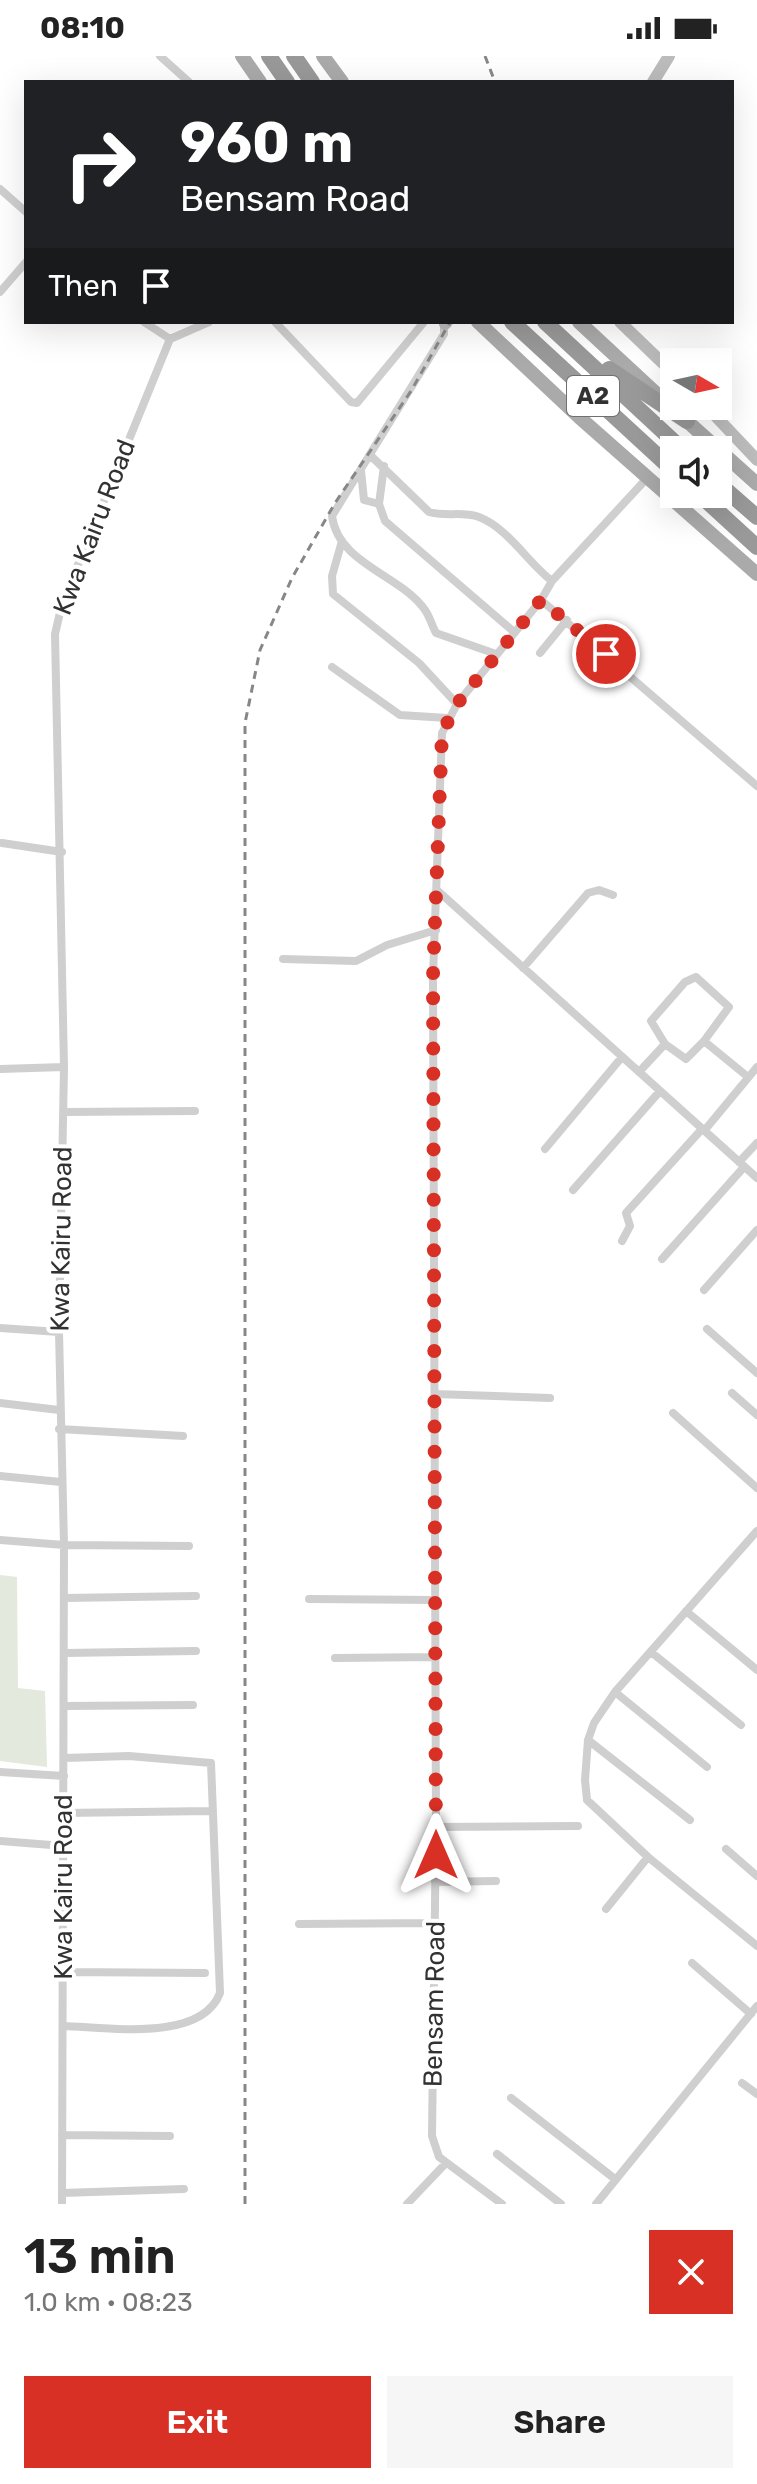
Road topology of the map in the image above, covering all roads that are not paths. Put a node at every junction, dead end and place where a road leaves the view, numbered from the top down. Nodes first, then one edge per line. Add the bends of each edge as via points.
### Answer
1 (160, 56) edge
2 (242, 56) edge
3 (269, 56) edge
4 (294, 56) edge
5 (323, 56) edge
6 (669, 56) edge
7 (187, 80) edge
8 (259, 80) edge
9 (286, 80) edge
10 (311, 80) edge
11 (341, 80) edge
12 (654, 80) edge
13 (0, 189) edge
14 (24, 210) edge
15 (24, 264) edge
16 (0, 292) edge
17 (147, 324) edge
18 (204, 324) edge
19 (277, 324) edge
20 (422, 324) edge
21 (445, 324) edge
22 (480, 324) edge
23 (514, 324) edge
24 (547, 324) edge
25 (581, 324) edge
26 (622, 324) edge
27 (170, 339) junction
28 (565, 339) junction
29 (660, 361) edge
30 (719, 420) edge
31 (687, 421) junction
32 (668, 436) edge
33 (370, 455) junction
34 (660, 458) edge
35 (757, 460) edge
36 (384, 466) junction
37 (360, 470) junction
38 (650, 476) junction
39 (757, 484) edge
40 (732, 495) edge
41 (379, 504) junction
42 (714, 508) edge
43 (757, 517) edge
44 (342, 541) junction
45 (757, 547) edge
46 (757, 574) edge
47 (552, 581) junction
48 (541, 600) junction
49 (567, 620) junction
50 (513, 631) junction
51 (540, 653) dead end
52 (496, 654) junction
53 (332, 667) dead end
54 (457, 704) junction
55 (447, 718) junction
56 (757, 786) edge
57 (2, 843) dead end
58 (62, 852) junction
59 (438, 891) junction
60 (613, 895) dead end
61 (436, 930) junction
62 (283, 959) dead end
63 (523, 968) junction
64 (704, 1041) junction
65 (665, 1044) junction
66 (622, 1057) junction
67 (64, 1067) junction
68 (757, 1067) edge
69 (0, 1069) edge
70 (639, 1072) junction
71 (748, 1077) junction
72 (660, 1091) junction
73 (195, 1111) dead end
74 (64, 1112) junction
75 (703, 1130) junction
76 (757, 1143) edge
77 (545, 1149) dead end
78 (742, 1164) junction
79 (757, 1178) edge
80 (573, 1190) dead end
81 (757, 1230) edge
82 (622, 1241) dead end
83 (662, 1259) dead end
84 (704, 1290) dead end
85 (0, 1328) edge
86 (707, 1329) dead end
87 (59, 1332) junction
88 (757, 1373) edge
89 (732, 1393) dead end
90 (435, 1394) junction
91 (550, 1398) dead end
92 (0, 1403) edge
93 (59, 1410) junction
94 (673, 1413) dead end
95 (757, 1415) edge
96 (59, 1429) junction
97 (183, 1436) dead end
98 (0, 1476) edge
99 (61, 1482) junction
100 (757, 1488) edge
101 (757, 1531) edge
102 (0, 1540) edge
103 (64, 1545) junction
104 (189, 1546) dead end
105 (196, 1596) dead end
106 (64, 1598) junction
107 (309, 1599) dead end
108 (435, 1600) junction
109 (686, 1611) junction
110 (196, 1651) dead end
111 (651, 1652) junction
112 (64, 1653) junction
113 (436, 1657) junction
114 (335, 1658) dead end
115 (757, 1670) edge
116 (615, 1692) junction
117 (193, 1705) dead end
118 (64, 1706) junction
119 (741, 1725) dead end
120 (588, 1740) junction
121 (64, 1758) junction
122 (707, 1767) dead end
123 (0, 1772) edge
124 (64, 1776) junction
125 (211, 1811) junction
126 (64, 1813) junction
127 (690, 1820) dead end
128 (578, 1826) dead end
129 (436, 1827) junction
130 (0, 1841) edge
131 (64, 1846) junction
132 (726, 1849) dead end
133 (648, 1857) junction
134 (757, 1876) edge
135 (496, 1881) dead end
136 (435, 1882) junction
137 (606, 1909) dead end
138 (435, 1923) junction
139 (299, 1924) dead end
140 (757, 1946) edge
141 (692, 1963) dead end
142 (63, 1972) junction
143 (205, 1973) dead end
144 (754, 2010) edge
145 (63, 2026) junction
146 (742, 2083) dead end
147 (757, 2094) edge
148 (511, 2098) dead end
149 (62, 2135) junction
150 (170, 2136) dead end
151 (497, 2154) dead end
152 (446, 2163) junction
153 (615, 2179) junction
154 (184, 2189) dead end
155 (62, 2193) junction
156 (62, 2204) edge
157 (407, 2204) edge
158 (502, 2204) edge
159 (561, 2204) edge
160 (596, 2204) edge

1 - 7 street
2 - 8 main road
3 - 9 highway
4 - 10 highway
5 - 11 main road
6 - 12 street
13 - 14 street
15 - 16 street
17 - 27 street
18 - 27 street
19 - 20 street via 357,403
21 - 33 street via 444,334
22 - 38 main road
23 - 34 highway, A2
24 - 28 highway, A2
25 - 31 main road
26 - 29 street
27 - 58 street, Kwa Kairu Road via 57,624
28 - 31 highway
28 - 32 highway, A2
30 - 35 street
31 - 39 main road
33 - 36 street
33 - 37 street
36 - 41 street
36 - 47 street via 429,512 472,515 492,524
37 - 41 street via 364,500
37 - 44 street via 332,516
38 - 46 main road
38 - 47 street, Bensam Road
40 - 43 highway
41 - 50 street via 385,521
42 - 45 highway
44 - 52 street via 423,607 436,633
44 - 54 street via 333,594 419,663
47 - 48 street, Bensam Road
48 - 49 street
48 - 50 street, Bensam Road
49 - 51 street
49 - 56 street
50 - 52 street, Bensam Road
52 - 54 street, Bensam Road
53 - 55 street via 400,715
54 - 55 street, Bensam Road
55 - 59 street, Bensam Road via 442,733
57 - 58 street
58 - 67 street, Kwa Kairu Road
59 - 61 street, Bensam Road
59 - 63 street
60 - 63 street via 588,893
61 - 62 street via 356,961
61 - 90 street, Bensam Road
63 - 66 street
64 - 65 street via 689,1059
64 - 65 street via 729,1007 692,977 651,1021
64 - 71 street
65 - 70 street
66 - 70 street
66 - 77 street
67 - 69 street
67 - 74 street, Kwa Kairu Road
68 - 71 street
70 - 72 street
71 - 75 street
72 - 75 street
72 - 80 street
73 - 74 street
74 - 87 street, Kwa Kairu Road
75 - 78 street
75 - 82 street via 626,1213 630,1226
76 - 78 street
78 - 79 street
78 - 83 street
81 - 84 street
85 - 87 street
86 - 88 street
87 - 93 street, Kwa Kairu Road
89 - 95 street
90 - 91 street
90 - 108 street, Bensam Road
92 - 93 street
93 - 96 street, Kwa Kairu Road
94 - 100 street
96 - 97 street
96 - 99 street, Kwa Kairu Road
98 - 99 street
99 - 103 street, Kwa Kairu Road
101 - 109 street
102 - 103 street
103 - 104 street
103 - 106 street, Kwa Kairu Road
105 - 106 street
106 - 112 street, Kwa Kairu Road
107 - 108 street
108 - 113 street, Bensam Road
109 - 111 street
109 - 115 street
110 - 112 street
111 - 116 street
111 - 119 street
112 - 118 street, Kwa Kairu Road
113 - 114 street
113 - 129 street, Bensam Road
116 - 120 street
116 - 122 street
117 - 118 street
118 - 121 street, Kwa Kairu Road
120 - 127 street
120 - 133 street via 587,1800
121 - 124 street, Kwa Kairu Road
121 - 125 street via 209,1761
123 - 124 street
124 - 126 street, Kwa Kairu Road
125 - 126 street
125 - 145 street via 220,1993 216,2003 165,2029
126 - 131 street, Kwa Kairu Road
128 - 129 street
129 - 136 street, Bensam Road
130 - 131 street
131 - 142 street, Kwa Kairu Road
132 - 134 street
133 - 137 street
133 - 140 street
135 - 136 street
136 - 138 street, Bensam Road
138 - 139 street
138 - 152 street, Bensam Road via 432,2136 435,2153
141 - 144 street
142 - 143 street
142 - 145 street, Kwa Kairu Road
144 - 153 street
145 - 149 street, Kwa Kairu Road
146 - 147 street
148 - 153 street
149 - 150 street
149 - 155 street, Kwa Kairu Road
151 - 159 street
152 - 157 street
152 - 158 street
153 - 160 street
154 - 155 street
155 - 156 street, Kwa Kairu Road

